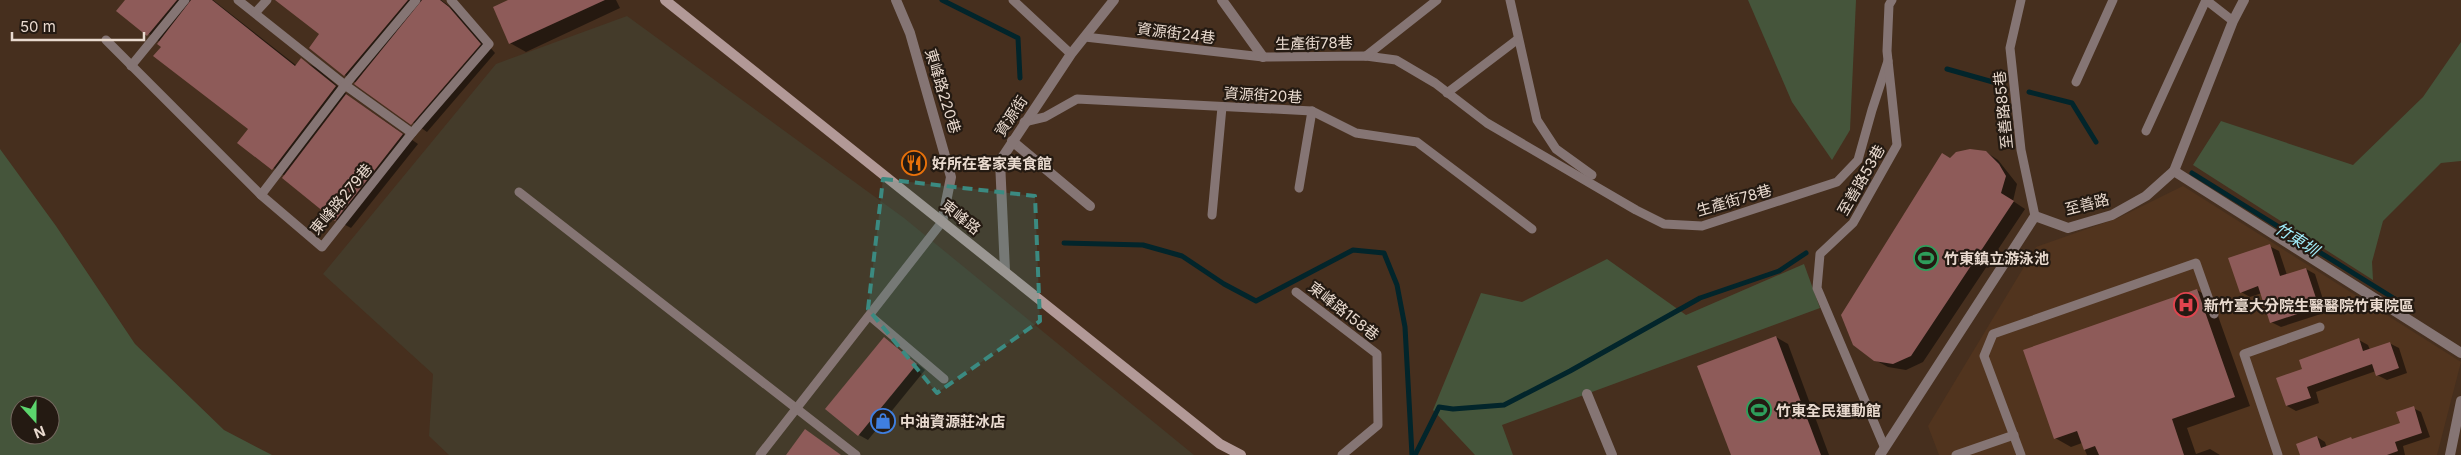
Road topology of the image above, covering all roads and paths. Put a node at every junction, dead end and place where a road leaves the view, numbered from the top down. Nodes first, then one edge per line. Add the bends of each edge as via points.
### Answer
1 (185, 0) edge
2 (238, 0) edge
3 (267, 0) edge
4 (416, 0) edge
5 (451, 0) edge
6 (665, 0) edge
7 (896, 0) edge
8 (1013, 0) edge
9 (1114, 0) edge
10 (1222, 0) edge
11 (1437, 0) edge
12 (1510, 0) edge
13 (1892, 0) edge
14 (2021, 0) edge
15 (2113, 0) edge
16 (2206, 0) edge
17 (2244, 0) edge
18 (256, 12) junction
19 (2233, 21) junction
20 (1085, 37) junction
21 (1518, 39) junction
22 (106, 40) dead end
23 (1071, 54) junction
24 (1366, 56) junction
25 (1888, 56) junction
26 (1263, 57) junction
27 (131, 66) junction
28 (2076, 82) dead end
29 (346, 85) junction
30 (1448, 94) junction
31 (1222, 107) junction
32 (1312, 111) junction
33 (1024, 122) junction
34 (2146, 131) dead end
35 (412, 133) junction
36 (1012, 141) junction
37 (2174, 171) junction
38 (1592, 175) dead end
39 (1299, 188) dead end
40 (519, 192) dead end
41 (262, 195) junction
42 (1090, 206) dead end
43 (1212, 215) dead end
44 (2035, 216) junction
45 (942, 222) junction
46 (1532, 229) dead end
47 (1005, 270) junction
48 (1296, 292) dead end
49 (2214, 314) dead end
50 (870, 316) junction
51 (2320, 327) dead end
52 (2461, 354) edge
53 (944, 379) dead end
54 (1587, 394) dead end
55 (2461, 401) edge
56 (796, 410) junction
57 (2014, 435) junction
58 (1882, 450) edge
59 (760, 455) edge
60 (856, 455) edge
61 (1241, 455) edge
62 (1342, 455) edge
63 (1612, 455) edge
64 (1956, 455) edge
65 (2021, 455) edge
66 (2278, 455) edge
67 (2450, 455) edge

1 - 27 lane
2 - 18 lane
3 - 18 lane
4 - 29 lane
5 - 35 lane, 東峰路279巷 via 489,44
6 - 45 main road, 東峰路
7 - 45 street, 東峰路220巷 via 910,33 951,177
8 - 23 lane
9 - 20 street, 資源街
10 - 26 street
11 - 24 lane, 生產街78巷
12 - 21 lane
13 - 25 lane via 1889,5
14 - 44 lane, 至善路85巷 via 2010,48 2021,150
15 - 28 lane
16 - 19 lane
16 - 34 lane
17 - 19 street, 至善路
18 - 29 lane
19 - 37 street, 至善路
20 - 23 street, 資源街
20 - 26 lane, 資源街24巷
21 - 30 lane
21 - 38 lane via 1537,120 1556,149
22 - 27 lane, 東峰路279巷
23 - 33 street, 資源街
24 - 26 lane, 生產街78巷
24 - 30 lane, 生產街78巷 via 1396,60
25 - 30 lane, 生產街78巷 via 1858,160 1837,182 1702,226 1664,224 1636,210 1486,123
25 - 58 lane, 至善路53巷 via 1897,145 1853,223 1820,254 1817,288
27 - 41 lane, 東峰路279巷
29 - 35 lane
29 - 41 lane
31 - 32 lane, 資源街20巷
31 - 33 lane, 資源街20巷 via 1077,99 1045,117
31 - 43 lane
32 - 39 lane
32 - 46 lane, 資源街20巷 via 1356,133 1417,142
33 - 36 street, 資源街
35 - 41 lane, 東峰路279巷 via 322,247
36 - 42 street
36 - 47 street, 資源街 via 1000,161
37 - 44 street, 至善路 via 2146,196 2112,215 2068,228
37 - 52 street
40 - 56 lane
44 - 58 street
45 - 47 main road, 東峰路
45 - 50 lane
47 - 61 main road, 東峰路 via 1220,444
48 - 62 lane, 東峰路158巷 via 1376,354 1378,425
49 - 57 lane via 2196,263 1993,334 1984,356
50 - 53 lane
50 - 56 lane
51 - 66 lane via 2244,354
54 - 63 street
55 - 67 street
56 - 59 lane
56 - 60 lane
57 - 64 lane
57 - 65 lane

